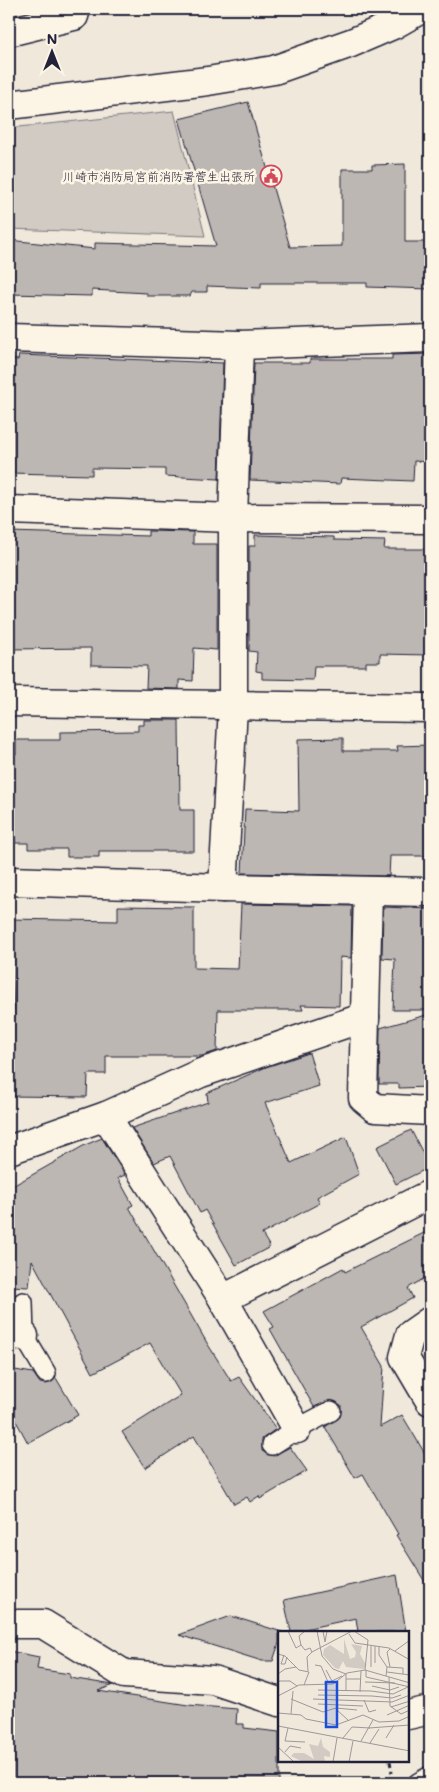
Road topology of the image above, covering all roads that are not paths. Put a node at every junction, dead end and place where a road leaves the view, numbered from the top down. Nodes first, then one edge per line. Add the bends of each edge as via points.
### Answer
1 (76, 9) edge
2 (421, 9) edge
3 (9, 32) edge
4 (9, 105) edge
5 (9, 338) edge
6 (430, 338) edge
7 (239, 345) junction
8 (9, 510) edge
9 (233, 518) junction
10 (430, 519) edge
11 (9, 702) edge
12 (233, 706) junction
13 (430, 708) edge
14 (9, 880) edge
15 (224, 888) junction
16 (368, 891) junction
17 (430, 892) edge
18 (365, 1017) junction
19 (430, 1111) edge
20 (106, 1116) junction
21 (9, 1150) edge
22 (430, 1194) edge
23 (224, 1299) junction
24 (23, 1302) dead end
25 (430, 1321) edge
26 (16, 1335) edge
27 (46, 1373) dead end
28 (430, 1400) edge
29 (331, 1411) dead end
30 (297, 1429) junction
31 (272, 1445) dead end
32 (9, 1624) edge
33 (278, 1702) edge
34 (430, 1710) edge
35 (409, 1715) edge
36 (430, 1776) edge
37 (418, 1783) edge

1 - 3 street via 74,16
2 - 4 street via 351,43 274,70
5 - 7 street
6 - 7 street
7 - 9 street
8 - 9 street
9 - 10 street
9 - 12 street
11 - 12 street
12 - 13 street
12 - 15 street
14 - 15 street
15 - 16 street
16 - 17 street
16 - 18 street
18 - 19 street via 363,1098 375,1108
18 - 20 street via 201,1073
20 - 21 street
20 - 23 street
22 - 23 street
23 - 30 street
24 - 26 lane
25 - 28 street via 410,1335 404,1356
26 - 27 lane
29 - 30 lane
30 - 31 lane
32 - 33 street via 43,1624 124,1674 214,1680
34 - 35 street
36 - 37 lane

